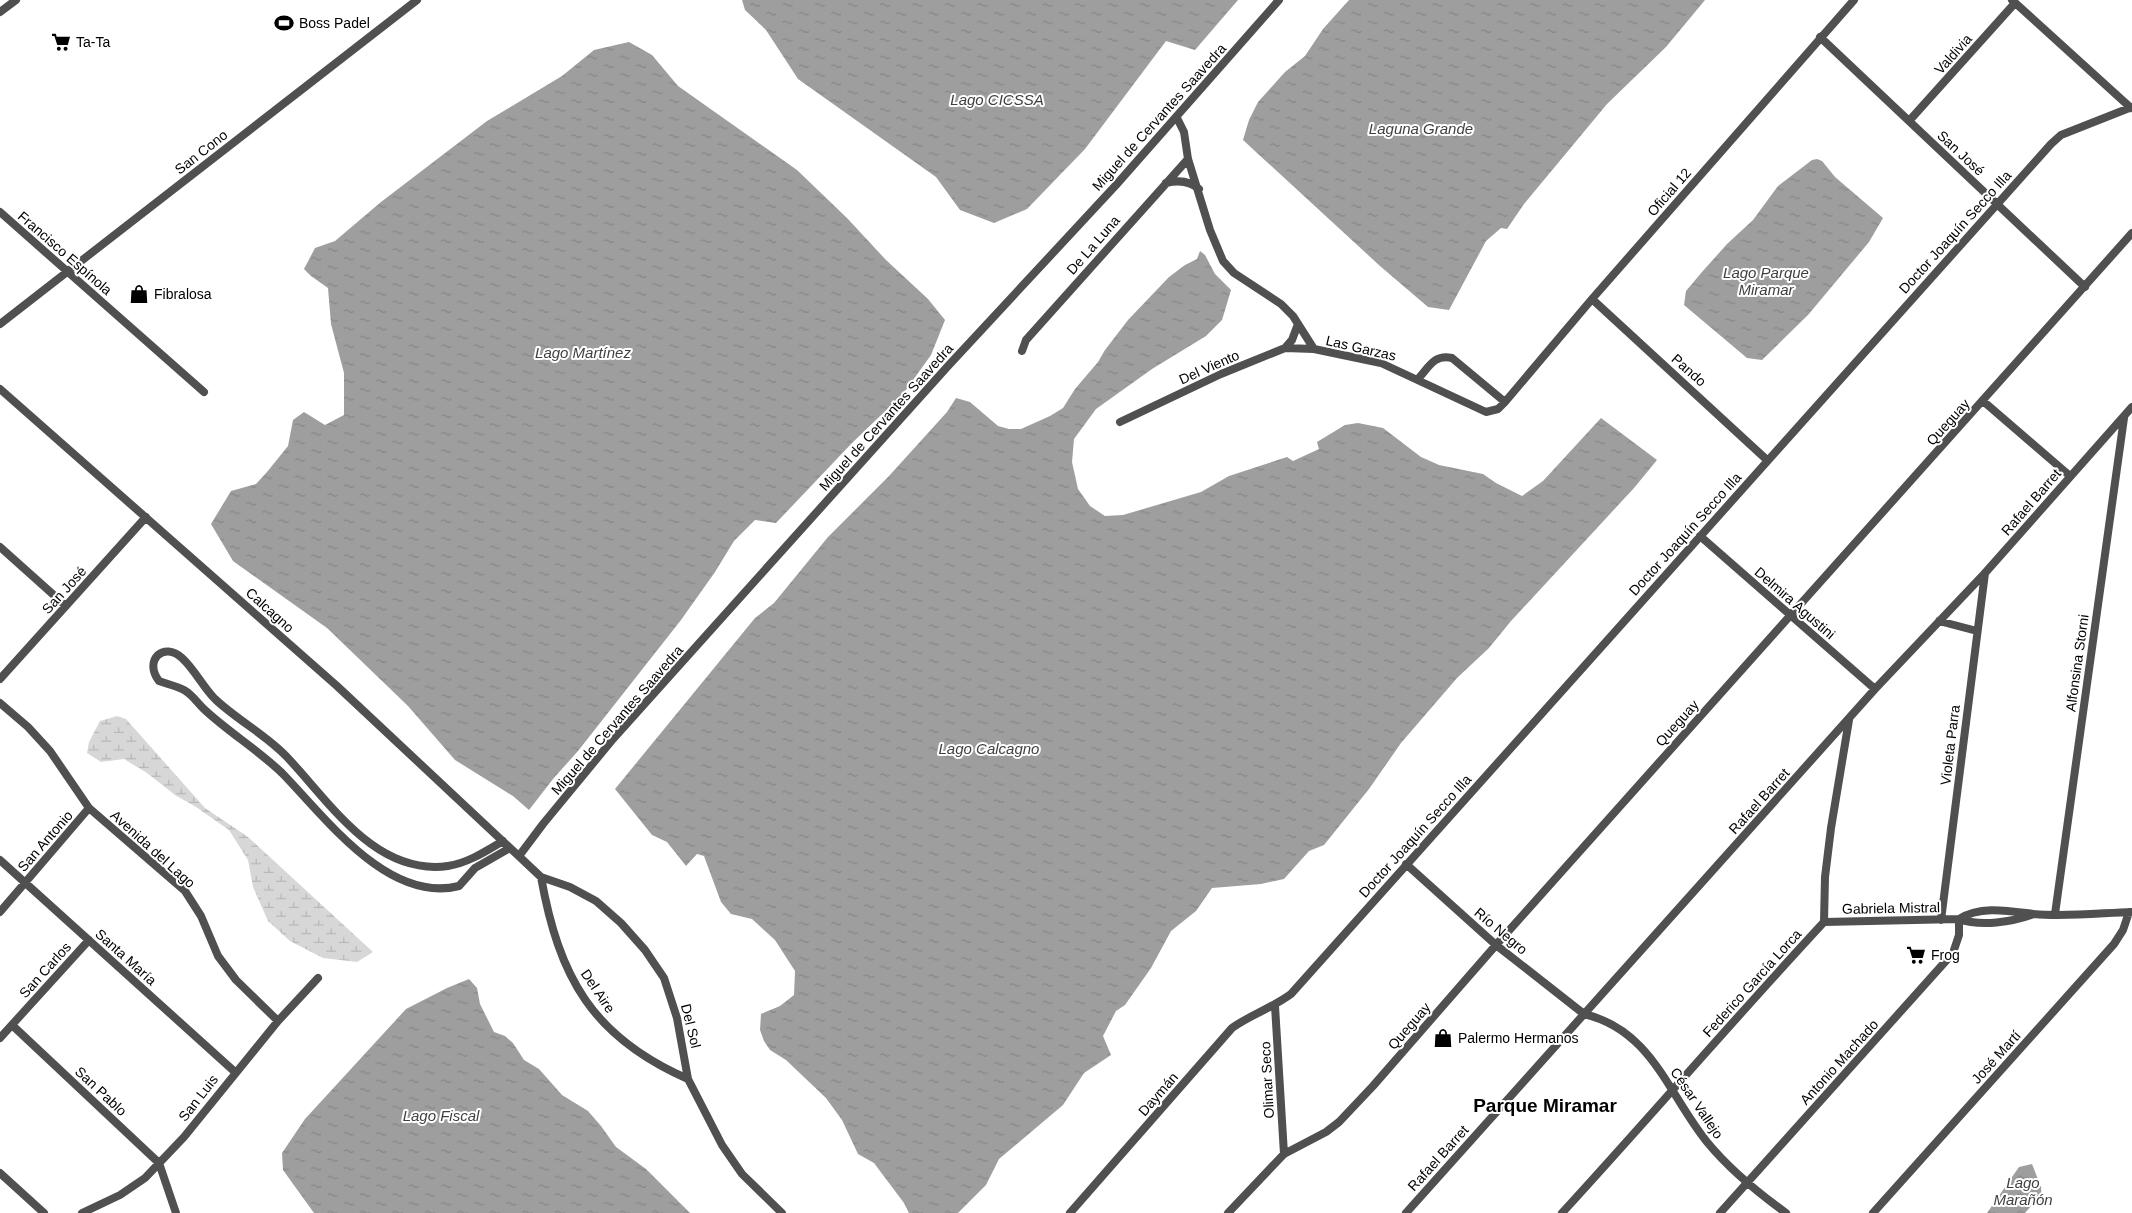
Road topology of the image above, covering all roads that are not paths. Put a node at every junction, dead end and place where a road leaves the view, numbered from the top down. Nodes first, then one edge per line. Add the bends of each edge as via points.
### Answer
1 (16, 0) edge
2 (417, 0) edge
3 (1279, 0) edge
4 (1854, 0) edge
5 (2014, 2) edge
6 (0, 12) edge
7 (1820, 37) junction
8 (2132, 108) edge
9 (1177, 118) junction
10 (1909, 121) junction
11 (1188, 159) junction
12 (1165, 183) junction
13 (1199, 189) junction
14 (1997, 204) junction
15 (0, 212) edge
16 (2132, 233) edge
17 (68, 271) junction
18 (2085, 286) junction
19 (1592, 299) junction
20 (0, 324) edge
21 (1298, 324) junction
22 (1284, 348) junction
23 (1314, 350) junction
24 (1022, 351) dead end
25 (1418, 379) junction
26 (0, 389) edge
27 (204, 392) dead end
28 (1983, 401) junction
29 (1505, 402) junction
30 (2132, 407) edge
31 (2124, 417) junction
32 (1120, 422) dead end
33 (1768, 460) junction
34 (2070, 476) junction
35 (146, 517) junction
36 (1700, 536) junction
37 (0, 547) edge
38 (1985, 574) junction
39 (66, 606) junction
40 (1790, 615) junction
41 (1939, 621) junction
42 (1977, 631) junction
43 (0, 679) edge
44 (1875, 689) junction
45 (0, 703) edge
46 (1849, 719) junction
47 (1832, 738) junction
48 (271, 742) junction
49 (1846, 746) junction
50 (260, 753) junction
51 (89, 808) junction
52 (360, 836) junction
53 (503, 842) junction
54 (351, 847) junction
55 (510, 848) junction
56 (519, 856) junction
57 (0, 860) edge
58 (1406, 864) junction
59 (541, 876) junction
60 (25, 883) junction
61 (0, 912) edge
62 (2130, 912) edge
63 (2055, 914) junction
64 (1940, 920) junction
65 (1959, 920) junction
66 (1824, 922) junction
67 (89, 940) junction
68 (1496, 945) junction
69 (318, 978) dead end
70 (1275, 1006) junction
71 (1584, 1014) junction
72 (278, 1021) junction
73 (12, 1025) junction
74 (0, 1038) edge
75 (235, 1072) junction
76 (688, 1079) junction
77 (1674, 1091) junction
78 (1284, 1154) junction
79 (159, 1162) junction
80 (0, 1173) edge
81 (1747, 1182) junction
82 (44, 1213) edge
83 (82, 1213) edge
84 (176, 1213) edge
85 (782, 1213) edge
86 (1070, 1213) edge
87 (1228, 1213) edge
88 (1406, 1213) edge
89 (1562, 1213) edge
90 (1720, 1213) edge
91 (1786, 1213) edge
92 (1873, 1213) edge

1 - 6 street
2 - 17 street, San Cono
3 - 9 street, Miguel de Cervantes Saavedra
4 - 7 street, Oficial 12
5 - 8 street
5 - 10 street, Valdivia
7 - 10 street, San José
7 - 19 street, Oficial 12
8 - 14 street, Doctor Joaquín Secco Illa via 2061,135
9 - 11 street, Las Garzas via 1184,132
9 - 56 street, Miguel de Cervantes Saavedra via 948,366 614,740
10 - 14 street, San José
11 - 12 street, De La Luna
11 - 13 street, Las Garzas
12 - 13 street via 1186,182
12 - 24 street, De La Luna via 1026,340
13 - 21 street, Las Garzas via 1210,230 1223,261 1234,273 1281,304
14 - 18 street, San José
14 - 33 street, Doctor Joaquín Secco Illa
15 - 17 street, Francisco Espínola
16 - 18 street, Queguay
17 - 20 street, San Cono
17 - 27 street, Francisco Espínola
18 - 28 street, Queguay
19 - 29 street, Oficial 12
19 - 33 street, Pando
21 - 22 street via 1292,340
21 - 23 street, Las Garzas
22 - 23 street
22 - 32 street, Del Viento
23 - 25 street, Las Garzas via 1382,363
25 - 29 street, Las Garzas via 1486,412 1498,409
25 - 29 street via 1436,359 1443,356 1452,358
26 - 35 street, Calcagno
28 - 34 street
28 - 40 street, Queguay
30 - 31 street, Rafael Barret
31 - 34 street, Rafael Barret
31 - 63 street, Alfonsina Storni
33 - 36 street, Doctor Joaquín Secco Illa
34 - 38 street, Rafael Barret
35 - 39 street, San José
35 - 53 street, Calcagno via 337,686
36 - 40 street, Delmira Agustini
36 - 58 street, Doctor Joaquín Secco Illa
37 - 39 street
38 - 41 street, Rafael Barret
38 - 42 street, Violeta Parra
39 - 43 street, San José
40 - 44 street, Delmira Agustini
40 - 68 street, Queguay
41 - 42 street
41 - 44 street, Rafael Barret
42 - 64 street, Violeta Parra
44 - 46 street, Rafael Barret
45 - 51 street, Avenida del Lago via 50,751
46 - 47 street, Rafael Barret
46 - 49 street
47 - 49 street via 1839,738
47 - 71 street, Rafael Barret
48 - 50 street
48 - 50 street via 216,700 182,658 173,652 164,651 157,655 152,668 159,681 186,691
48 - 52 street
49 - 66 street via 1830,828
50 - 54 street
51 - 60 street, San Antonio
51 - 72 street, Avenida del Lago via 185,890 201,916 218,956 236,980
52 - 53 street via 407,864 426,866 448,866 471,859
52 - 54 street
53 - 55 street, Calcagno
54 - 55 street via 400,880 434,889 459,886 475,868
55 - 56 street, Calcagno
56 - 59 street, Calcagno
57 - 60 street, Santa María
58 - 68 street, Río Negro
58 - 70 street, Doctor Joaquín Secco Illa via 1291,994
59 - 76 street, Del Aire via 557,946 578,990 593,1012 614,1035 636,1051
59 - 76 street, Del Sol via 596,901 622,923 645,950 664,978 675,1010
60 - 61 street, San Antonio
60 - 67 street, Santa María
62 - 63 street, Gabriela Mistral
62 - 92 street, José Martí via 2114,944
63 - 65 street, Gabriela Mistral via 2017,910 1969,912
64 - 65 street, Gabriela Mistral
64 - 66 street, Gabriela Mistral
65 - 81 street, Antonio Machado via 1959,934 1953,953
66 - 77 street, Federico García Lorca
67 - 73 street, San Carlos
67 - 75 street, Santa María
68 - 71 street, Río Negro
68 - 78 street, Queguay via 1339,1122
69 - 72 street, San Luis
70 - 78 street, Olimar Seco
70 - 86 street, Daymán via 1245,1018 1232,1028
71 - 77 street, César Vallejo via 1610,1024 1634,1041
71 - 88 street, Rafael Barret
72 - 75 street, San Luis
73 - 74 street, San Carlos
73 - 79 street, San Pablo
75 - 79 street, San Luis via 184,1137
76 - 85 street, Del Sol via 732,1161
77 - 81 street, César Vallejo via 1706,1141
77 - 89 street, Federico García Lorca
78 - 87 street, Queguay
79 - 83 street, San Luis via 145,1178 120,1195
79 - 84 street, San Pablo
80 - 82 street
81 - 90 street, Antonio Machado
81 - 91 street, César Vallejo

